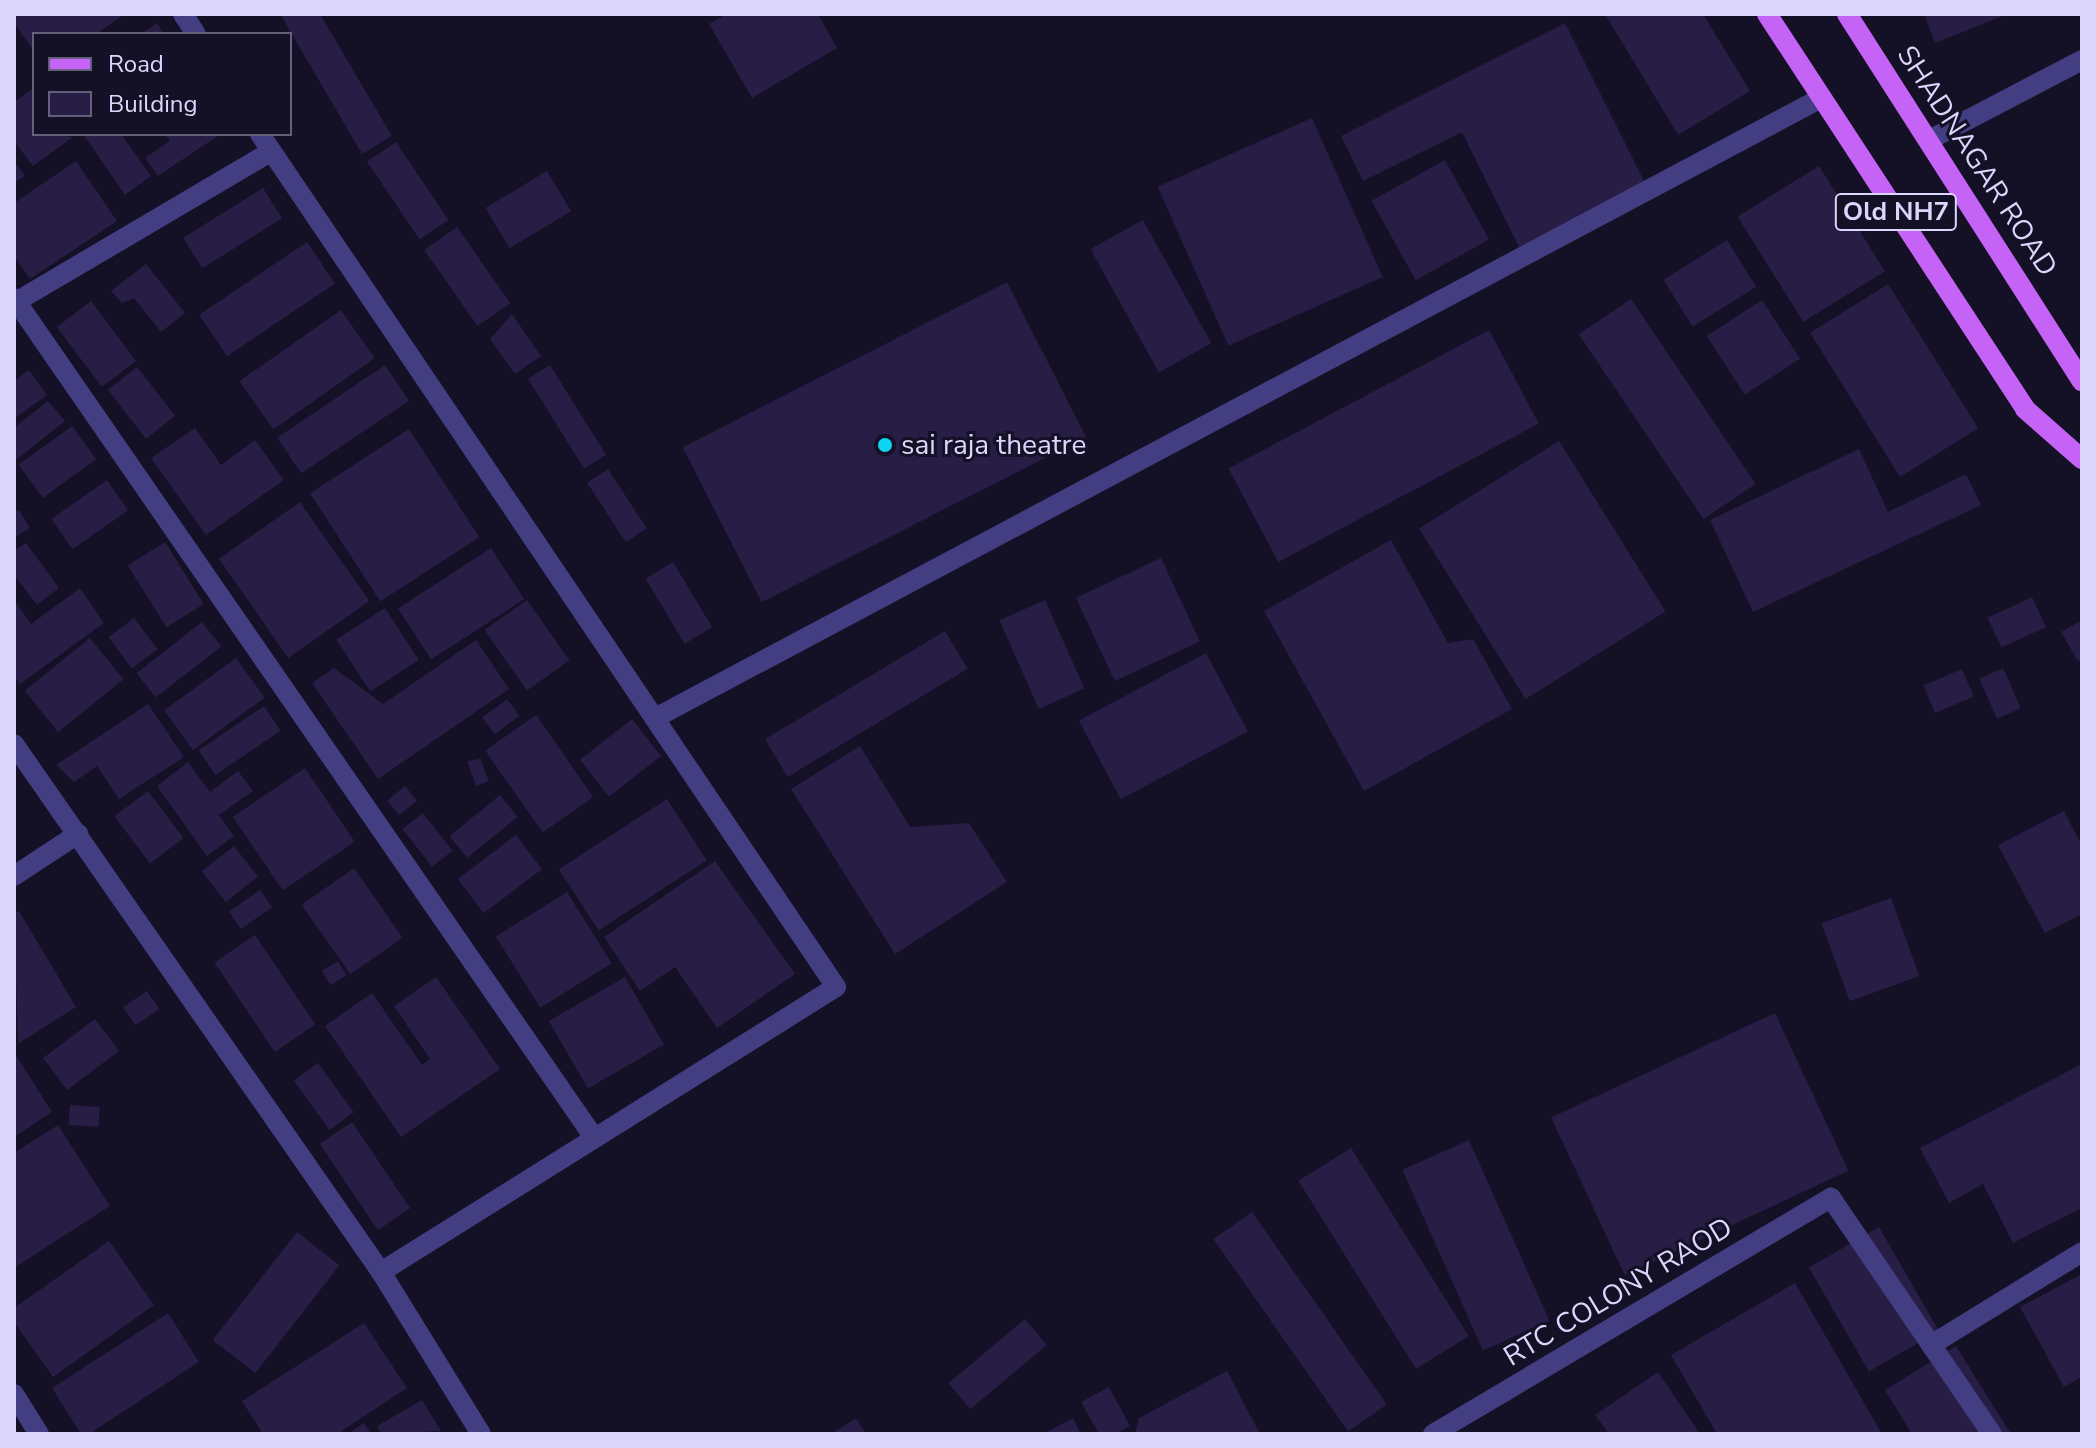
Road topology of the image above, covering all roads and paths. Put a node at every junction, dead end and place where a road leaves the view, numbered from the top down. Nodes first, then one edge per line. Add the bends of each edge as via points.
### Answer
1 (183, 14) edge
2 (1767, 14) edge
3 (1847, 14) edge
4 (195, 32) edge
5 (2082, 60) edge
6 (1821, 98) junction
7 (1929, 140) junction
8 (266, 143) edge
9 (15, 301) edge
10 (2082, 381) edge
11 (2082, 459) edge
12 (655, 718) junction
13 (14, 744) edge
14 (78, 834) junction
15 (14, 876) edge
16 (593, 1136) junction
17 (2082, 1252) edge
18 (381, 1272) junction
19 (1931, 1345) junction
20 (14, 1394) edge
21 (39, 1434) edge
22 (481, 1434) edge
23 (1433, 1434) edge
24 (1992, 1434) edge

1 - 4 street
2 - 6 main road, Old NH7
3 - 7 main road, SHADNAGAR ROAD / Old NH7
5 - 7 street
6 - 11 main road, Old NH7 via 2025,409
6 - 12 street
7 - 10 main road, SHADNAGAR ROAD / Old NH7
8 - 9 street
8 - 12 street
9 - 16 street
12 - 16 street via 836,987
13 - 14 street
14 - 15 street
14 - 18 street
16 - 18 street
17 - 19 street
18 - 22 street
19 - 23 street, RTC COLONY RAOD via 1831,1198
19 - 24 street
20 - 21 street

